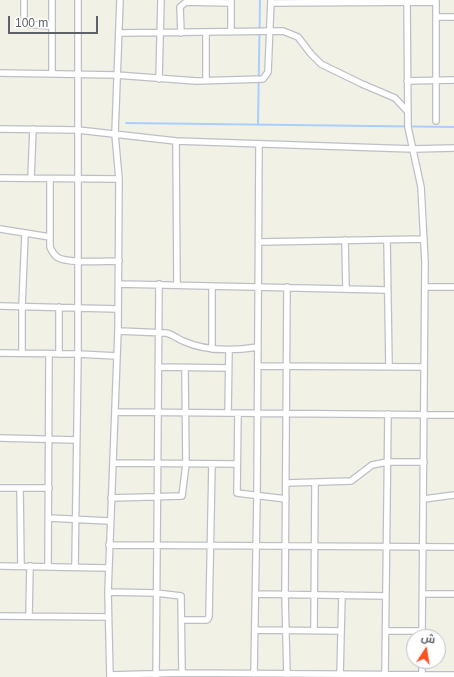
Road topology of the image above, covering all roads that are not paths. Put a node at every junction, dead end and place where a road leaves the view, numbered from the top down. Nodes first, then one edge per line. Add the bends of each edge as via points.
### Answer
1 (24, 0) edge
2 (52, 0) edge
3 (78, 0) edge
4 (120, 0) edge
5 (161, 0) edge
6 (231, 1) edge
7 (270, 1) edge
8 (407, 1) edge
9 (436, 1) edge
10 (437, 17) junction
11 (454, 17) edge
12 (52, 26) junction
13 (231, 32) junction
14 (270, 32) junction
15 (119, 33) junction
16 (161, 33) junction
17 (181, 33) junction
18 (206, 33) junction
19 (0, 73) edge
20 (52, 73) junction
21 (78, 73) junction
22 (116, 75) junction
23 (159, 79) junction
24 (206, 80) junction
25 (437, 80) junction
26 (454, 80) edge
27 (407, 81) junction
28 (408, 112) junction
29 (436, 121) dead end
30 (0, 128) edge
31 (33, 129) junction
32 (78, 130) junction
33 (115, 134) junction
34 (176, 141) junction
35 (259, 144) junction
36 (454, 148) edge
37 (414, 149) junction
38 (0, 178) edge
39 (31, 178) junction
40 (50, 179) junction
41 (77, 179) junction
42 (119, 180) junction
43 (0, 229) edge
44 (25, 234) junction
45 (50, 237) junction
46 (424, 238) junction
47 (345, 240) junction
48 (387, 240) junction
49 (259, 242) junction
50 (77, 261) junction
51 (119, 261) junction
52 (119, 284) junction
53 (158, 284) junction
54 (177, 286) junction
55 (212, 286) junction
56 (287, 286) junction
57 (259, 287) junction
58 (425, 287) junction
59 (454, 287) edge
60 (346, 288) junction
61 (388, 290) junction
62 (0, 306) edge
63 (22, 306) junction
64 (59, 307) junction
65 (78, 308) junction
66 (118, 309) junction
67 (118, 331) junction
68 (158, 332) junction
69 (258, 347) junction
70 (212, 350) junction
71 (229, 351) junction
72 (22, 353) junction
73 (0, 354) edge
74 (49, 354) junction
75 (59, 354) junction
76 (78, 354) junction
77 (117, 356) junction
78 (258, 366) junction
79 (287, 366) junction
80 (158, 367) junction
81 (389, 367) junction
82 (424, 367) junction
83 (185, 368) junction
84 (228, 368) junction
85 (116, 412) junction
86 (158, 412) junction
87 (228, 412) junction
88 (185, 413) junction
89 (238, 413) junction
90 (258, 413) junction
91 (287, 414) junction
92 (388, 414) junction
93 (424, 415) junction
94 (454, 415) edge
95 (0, 438) edge
96 (49, 439) junction
97 (76, 440) junction
98 (387, 462) junction
99 (424, 462) junction
100 (113, 463) junction
101 (158, 464) junction
102 (186, 464) junction
103 (212, 464) junction
104 (237, 464) junction
105 (286, 483) junction
106 (315, 484) junction
107 (0, 488) edge
108 (49, 488) junction
109 (20, 489) junction
110 (454, 496) edge
111 (257, 497) junction
112 (111, 498) junction
113 (158, 498) junction
114 (286, 499) junction
115 (424, 499) junction
116 (49, 518) junction
117 (76, 518) junction
118 (109, 521) junction
119 (109, 545) junction
120 (157, 546) junction
121 (255, 546) junction
122 (210, 547) junction
123 (286, 547) junction
124 (314, 547) junction
125 (386, 547) junction
126 (424, 547) junction
127 (454, 547) edge
128 (0, 566) edge
129 (22, 566) junction
130 (30, 566) junction
131 (48, 566) junction
132 (75, 566) junction
133 (108, 568) junction
134 (108, 592) junction
135 (156, 593) junction
136 (256, 594) junction
137 (285, 594) junction
138 (423, 594) junction
139 (454, 594) edge
140 (315, 595) junction
141 (342, 595) junction
142 (386, 596) junction
143 (29, 615) junction
144 (0, 616) edge
145 (108, 617) junction
146 (182, 620) junction
147 (423, 629) edge
148 (255, 630) junction
149 (286, 630) junction
150 (314, 630) junction
151 (341, 631) junction
152 (386, 631) junction
153 (406, 633) edge
154 (182, 673) junction
155 (254, 674) junction
156 (156, 675) edge
157 (340, 675) junction
158 (385, 675) junction
159 (454, 675) edge
160 (110, 676) edge
161 (286, 676) edge
162 (422, 676) edge

1 - 12 street via 24,24
2 - 12 street
3 - 21 street
4 - 15 street
5 - 16 street
6 - 13 street
6 - 17 street via 182,4
7 - 8 street
7 - 14 street
8 - 9 street
8 - 27 street
9 - 10 street
10 - 11 street
10 - 25 street
12 - 20 street
13 - 14 street
13 - 18 street
14 - 24 street via 268,72 263,78
14 - 28 street via 292,33 321,64 395,98
15 - 16 street
15 - 22 street
16 - 17 street
16 - 23 street
17 - 18 street
18 - 24 street
19 - 20 street
20 - 21 street
21 - 22 street
21 - 32 street
22 - 23 street
22 - 33 street
23 - 24 street
25 - 26 street
25 - 27 street
25 - 29 street
27 - 28 street
28 - 37 street via 408,125
30 - 31 street
31 - 32 street
31 - 39 street
32 - 33 street
32 - 41 street
33 - 34 street
33 - 42 street
34 - 35 street
34 - 54 street
35 - 37 street
35 - 49 street
36 - 37 street
37 - 46 street via 421,187
38 - 39 street
39 - 40 street
40 - 41 street
40 - 45 street
41 - 42 street
41 - 50 street
42 - 51 street
43 - 44 street
44 - 45 street
44 - 63 street
45 - 50 street via 50,247 55,256
46 - 48 street
46 - 58 street
47 - 48 street
47 - 49 street
47 - 60 street
48 - 61 street
49 - 57 street
50 - 51 street
50 - 65 street
51 - 52 street
52 - 53 street
52 - 66 street
53 - 54 street
53 - 68 street
54 - 55 street
55 - 57 street
55 - 70 street
56 - 57 street
56 - 60 street
56 - 79 street
57 - 69 street
58 - 59 street
58 - 82 street
60 - 61 street
61 - 81 street
62 - 63 street
63 - 64 street
63 - 72 street
64 - 65 street
64 - 75 street
65 - 66 street
65 - 76 street
66 - 67 street
67 - 68 street
67 - 77 street
68 - 70 street via 172,334 183,341
68 - 80 street
69 - 71 street
69 - 78 street
70 - 71 street
71 - 84 street
72 - 73 street
72 - 74 street
74 - 75 street
74 - 96 street
75 - 76 street
76 - 77 street
76 - 97 street
77 - 85 street
78 - 79 street
78 - 90 street
79 - 81 street
79 - 91 street
80 - 83 street
80 - 86 street
81 - 82 street
82 - 93 street
83 - 84 street
83 - 88 street
84 - 87 street
85 - 86 street
85 - 100 street
86 - 88 street
86 - 101 street
87 - 88 street
87 - 89 street
88 - 102 street
89 - 90 street
89 - 104 street
90 - 91 street
90 - 111 street
91 - 92 street
91 - 105 street
92 - 93 street
92 - 98 street
93 - 94 street
93 - 99 street
95 - 96 street
96 - 97 street
96 - 108 street
97 - 117 street
98 - 99 street
98 - 106 street via 368,466 351,481
98 - 125 street
99 - 115 street
100 - 101 street
100 - 112 street
101 - 102 street
101 - 113 street
102 - 103 street
102 - 113 street via 182,496
103 - 104 street
103 - 122 street
104 - 111 street via 237,494
105 - 106 street
105 - 114 street
106 - 124 street
107 - 109 street
108 - 109 street
108 - 116 street
109 - 129 street
110 - 115 street
111 - 114 street
111 - 121 street
112 - 113 street
112 - 118 street
113 - 120 street
114 - 123 street
115 - 126 street
116 - 117 street
116 - 131 street
117 - 118 street
117 - 132 street
118 - 119 street
119 - 120 street
119 - 133 street
120 - 122 street
120 - 135 street
121 - 122 street
121 - 123 street
121 - 136 street
122 - 146 street via 208,619
123 - 124 street
123 - 137 street
124 - 125 street
124 - 140 street
125 - 126 street
125 - 142 street
126 - 127 street
126 - 138 street
128 - 129 street
129 - 130 street
130 - 131 street
130 - 143 street
131 - 132 street
132 - 133 street
133 - 134 street
134 - 135 street
134 - 145 street
135 - 146 street via 181,596
135 - 156 street
136 - 137 street
136 - 148 street
137 - 140 street
137 - 149 street
138 - 139 street
138 - 147 street
140 - 141 street
140 - 150 street
141 - 142 street
141 - 151 street
142 - 152 street
143 - 144 street
143 - 145 street
145 - 160 street
146 - 154 street
148 - 149 street
148 - 155 street
149 - 150 street
149 - 161 street
150 - 151 street
151 - 157 street
152 - 153 street
152 - 158 street
154 - 155 street
154 - 156 street
155 - 161 street
156 - 160 street
157 - 158 street
157 - 161 street
158 - 162 street
159 - 162 street

